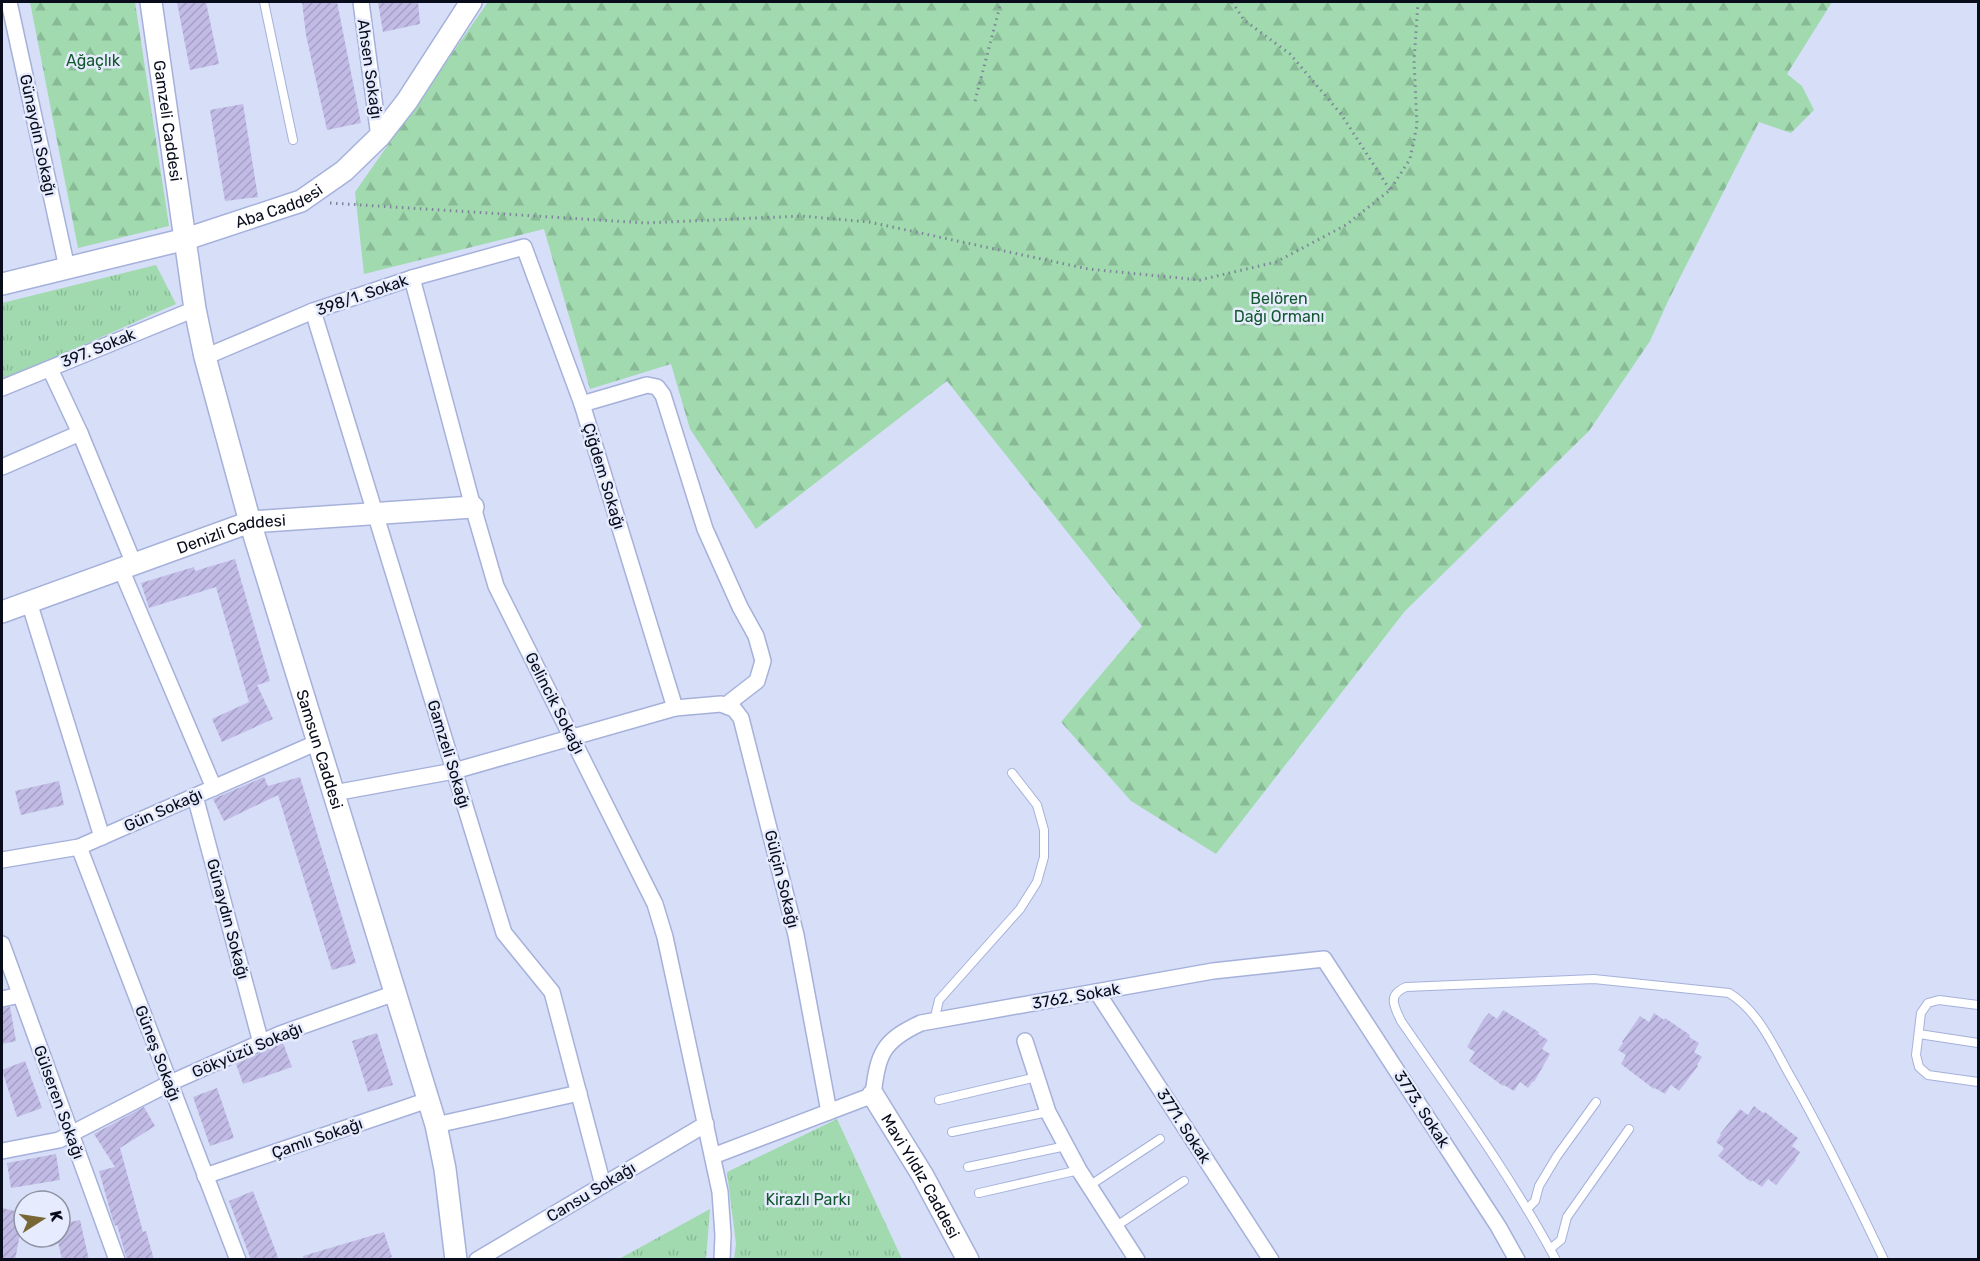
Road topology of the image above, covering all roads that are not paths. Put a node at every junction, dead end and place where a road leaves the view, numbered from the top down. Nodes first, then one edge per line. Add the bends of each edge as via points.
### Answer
1 (9, 2) edge
2 (151, 2) edge
3 (264, 2) edge
4 (361, 2) edge
5 (471, 2) edge
6 (379, 137) junction
7 (293, 140) dead end
8 (186, 239) junction
9 (524, 247) joint
10 (66, 268) junction
11 (412, 278) junction
12 (2, 284) edge
13 (195, 309) junction
14 (313, 311) junction
15 (205, 357) junction
16 (50, 369) junction
17 (2, 388) edge
18 (582, 404) junction
19 (80, 433) junction
20 (2, 467) edge
21 (473, 507) junction
22 (375, 514) junction
23 (250, 522) junction
24 (127, 567) junction
25 (30, 602) junction
26 (2, 612) edge
27 (726, 705) junction
28 (675, 708) junction
29 (572, 736) junction
30 (318, 742) junction
31 (454, 771) junction
32 (1012, 773) dead end
33 (214, 788) junction
34 (334, 793) junction
35 (195, 796) junction
36 (102, 837) junction
37 (79, 847) junction
38 (2, 860) edge
39 (2, 944) edge
40 (1324, 959) joint
41 (1097, 992) junction
42 (395, 993) junction
43 (20, 995) junction
44 (2, 999) edge
45 (1978, 1005) edge
46 (934, 1021) junction
47 (1919, 1034) junction
48 (1025, 1041) dead end
49 (261, 1043) junction
50 (1978, 1043) edge
51 (1037, 1077) junction
52 (1978, 1082) edge
53 (170, 1083) junction
54 (579, 1094) junction
55 (873, 1095) junction
56 (428, 1100) junction
57 (939, 1100) dead end
58 (1596, 1102) dead end
59 (829, 1112) junction
60 (1048, 1112) junction
61 (706, 1124) junction
62 (436, 1125) junction
63 (1629, 1129) dead end
64 (952, 1132) dead end
65 (72, 1135) junction
66 (1160, 1139) dead end
67 (1066, 1146) junction
68 (2, 1151) edge
69 (713, 1156) junction
70 (968, 1167) dead end
71 (1079, 1170) junction
72 (205, 1176) junction
73 (1184, 1181) dead end
74 (603, 1185) junction
75 (1089, 1186) junction
76 (979, 1193) dead end
77 (1527, 1209) junction
78 (1116, 1227) junction
79 (1550, 1249) junction
80 (117, 1260) edge
81 (238, 1260) edge
82 (456, 1260) edge
83 (477, 1260) edge
84 (722, 1260) edge
85 (968, 1260) edge
86 (1137, 1260) edge
87 (1271, 1260) edge
88 (1517, 1260) edge
89 (1556, 1260) edge
90 (1884, 1260) edge

1 - 10 street, Günaydın Sokağı
2 - 8 street, Gamzeli Caddesi
3 - 7 lane
4 - 6 street, Ahsen Sokağı
5 - 6 street, Aba Caddesi
6 - 8 street, Aba Caddesi via 344,171 301,201
8 - 10 street, Aba Caddesi
8 - 13 street, Samsun Caddesi
9 - 11 street, 398/1. Sokak
9 - 18 street, Çiğdem Sokağı
10 - 12 street, Aba Caddesi
11 - 14 street, 398/1. Sokak
11 - 21 street, Gelincik Sokağı
13 - 15 street, Samsun Caddesi
13 - 16 street, 397. Sokak
14 - 15 street, 398/1. Sokak
14 - 22 street, Gamzeli Sokağı
15 - 23 street, Samsun Caddesi
16 - 17 street, 397. Sokak
16 - 19 street
18 - 27 street via 647,385 657,387 663,395 705,529 756,636 763,661 757,681
18 - 28 street, Çiğdem Sokağı
19 - 20 street
19 - 24 street
21 - 22 street, Denizli Caddesi
21 - 29 street, Gelincik Sokağı via 496,586
22 - 23 street, Denizli Caddesi
22 - 31 street, Gamzeli Sokağı
23 - 24 street, Denizli Caddesi
23 - 30 street, Samsun Caddesi
24 - 25 street, Denizli Caddesi
24 - 33 street
25 - 26 street, Denizli Caddesi
25 - 36 street
27 - 28 street
27 - 59 street, Gülçin Sokağı via 741,718 796,935
28 - 29 street
29 - 31 street
29 - 61 street, Gelincik Sokağı via 655,904
30 - 33 street, Gün Sokağı
30 - 34 street, Samsun Caddesi
31 - 34 street
31 - 54 street, Gamzeli Sokağı via 504,933 552,992
32 - 46 lane via 1037,805 1044,830 1044,857 1037,882 1020,909 939,999
33 - 35 street, Gün Sokağı
34 - 42 street, Samsun Caddesi
35 - 36 street, Gün Sokağı
35 - 49 street, Günaydın Sokağı
36 - 37 street, Gün Sokağı
37 - 38 street, Gün Sokağı
37 - 53 street, Güneş Sokağı
39 - 43 street, Gülseren Sokağı
40 - 41 street, 3762. Sokak via 1213,971
40 - 88 street, 3773. Sokak
41 - 46 street, 3762. Sokak
41 - 87 street, 3771. Sokak
42 - 49 street, Gökyüzü Sokağı
42 - 56 street, Samsun Caddesi
43 - 44 street
43 - 65 street, Gülseren Sokağı
45 - 47 lane via 1939,1000 1928,1003 1921,1013
46 - 55 street, 3762. Sokak via 900,1033 885,1048 876,1068
47 - 50 lane
47 - 52 lane via 1916,1054 1919,1066 1928,1075
48 - 51 street
49 - 53 street, Gökyüzü Sokağı
51 - 57 lane
51 - 60 street
53 - 65 street, Gökyüzü Sokağı
53 - 72 street, Güneş Sokağı
54 - 62 street
54 - 74 street, Gamzeli Sokağı
55 - 59 street
55 - 85 street, Mavi Yıldız Caddesi
56 - 62 street, Samsun Caddesi
56 - 72 street, Çamlı Sokağı
58 - 77 lane via 1557,1156 1535,1201
59 - 69 street
60 - 64 lane
60 - 67 street
61 - 69 street, Gelincik Sokağı
61 - 74 street, Cansu Sokağı
62 - 82 street, Samsun Caddesi
63 - 79 lane via 1568,1217 1561,1240
65 - 68 street, Gökyüzü Sokağı
65 - 80 street, Gülseren Sokağı
66 - 75 lane
67 - 70 lane
67 - 71 street
69 - 84 street, Gelincik Sokağı via 723,1214
71 - 75 street
71 - 76 lane
72 - 81 street, Güneş Sokağı
73 - 78 lane
74 - 83 street, Cansu Sokağı
75 - 78 street
77 - 79 lane
77 - 90 lane via 1401,1021 1394,1006 1398,990 1594,980 1729,993 1741,1000 1767,1034 1829,1145
78 - 86 street
79 - 89 lane

